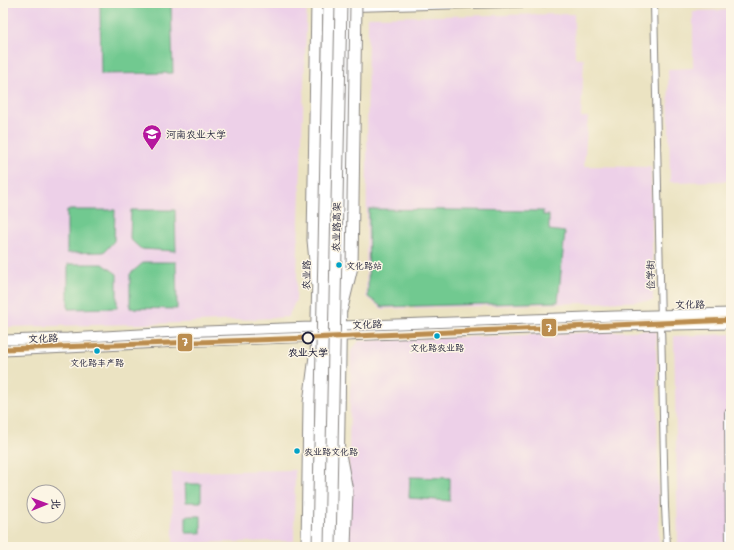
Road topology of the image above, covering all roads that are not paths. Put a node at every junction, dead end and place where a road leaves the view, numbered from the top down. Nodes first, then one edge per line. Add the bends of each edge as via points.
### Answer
1 (317, 3) edge
2 (324, 3) edge
3 (329, 3) edge
4 (548, 3) edge
5 (654, 3) edge
6 (349, 4) edge
7 (317, 282) junction
8 (342, 308) junction
9 (731, 313) edge
10 (661, 315) junction
11 (731, 324) edge
12 (661, 325) junction
13 (342, 326) junction
14 (316, 327) junction
15 (342, 336) junction
16 (316, 337) junction
17 (3, 340) edge
18 (3, 350) edge
19 (316, 356) junction
20 (731, 413) edge
21 (340, 454) junction
22 (307, 547) edge
23 (311, 547) edge
24 (318, 547) edge
25 (330, 547) edge
26 (338, 547) edge
27 (345, 547) edge
28 (667, 547) edge
29 (729, 547) edge

1 - 7 highway via 313,240
2 - 7 main road, 农业路
3 - 24 highway, 农业路高架, bridge
4 - 6 street
5 - 10 street, 俭学街
6 - 8 main road
6 - 8 highway, bridge via 352,267
6 - 25 highway, 农业路高架, bridge
7 - 14 main road, 农业路
8 - 13 main road
9 - 10 main road, 文化路
10 - 12 street, 俭学街
10 - 13 main road, 文化路
11 - 12 main road, 文化路
12 - 15 main road, 文化路
12 - 28 street, 俭学街
13 - 14 main road, 文化路
13 - 15 main road
14 - 16 main road, 农业路
14 - 17 main road, 文化路
15 - 16 main road, 文化路
15 - 21 main road
16 - 18 main road, 文化路
16 - 19 main road, 农业路
19 - 22 highway via 309,403
19 - 23 main road, 农业路
20 - 29 street via 728,413
21 - 26 main road
21 - 27 highway via 347,491

